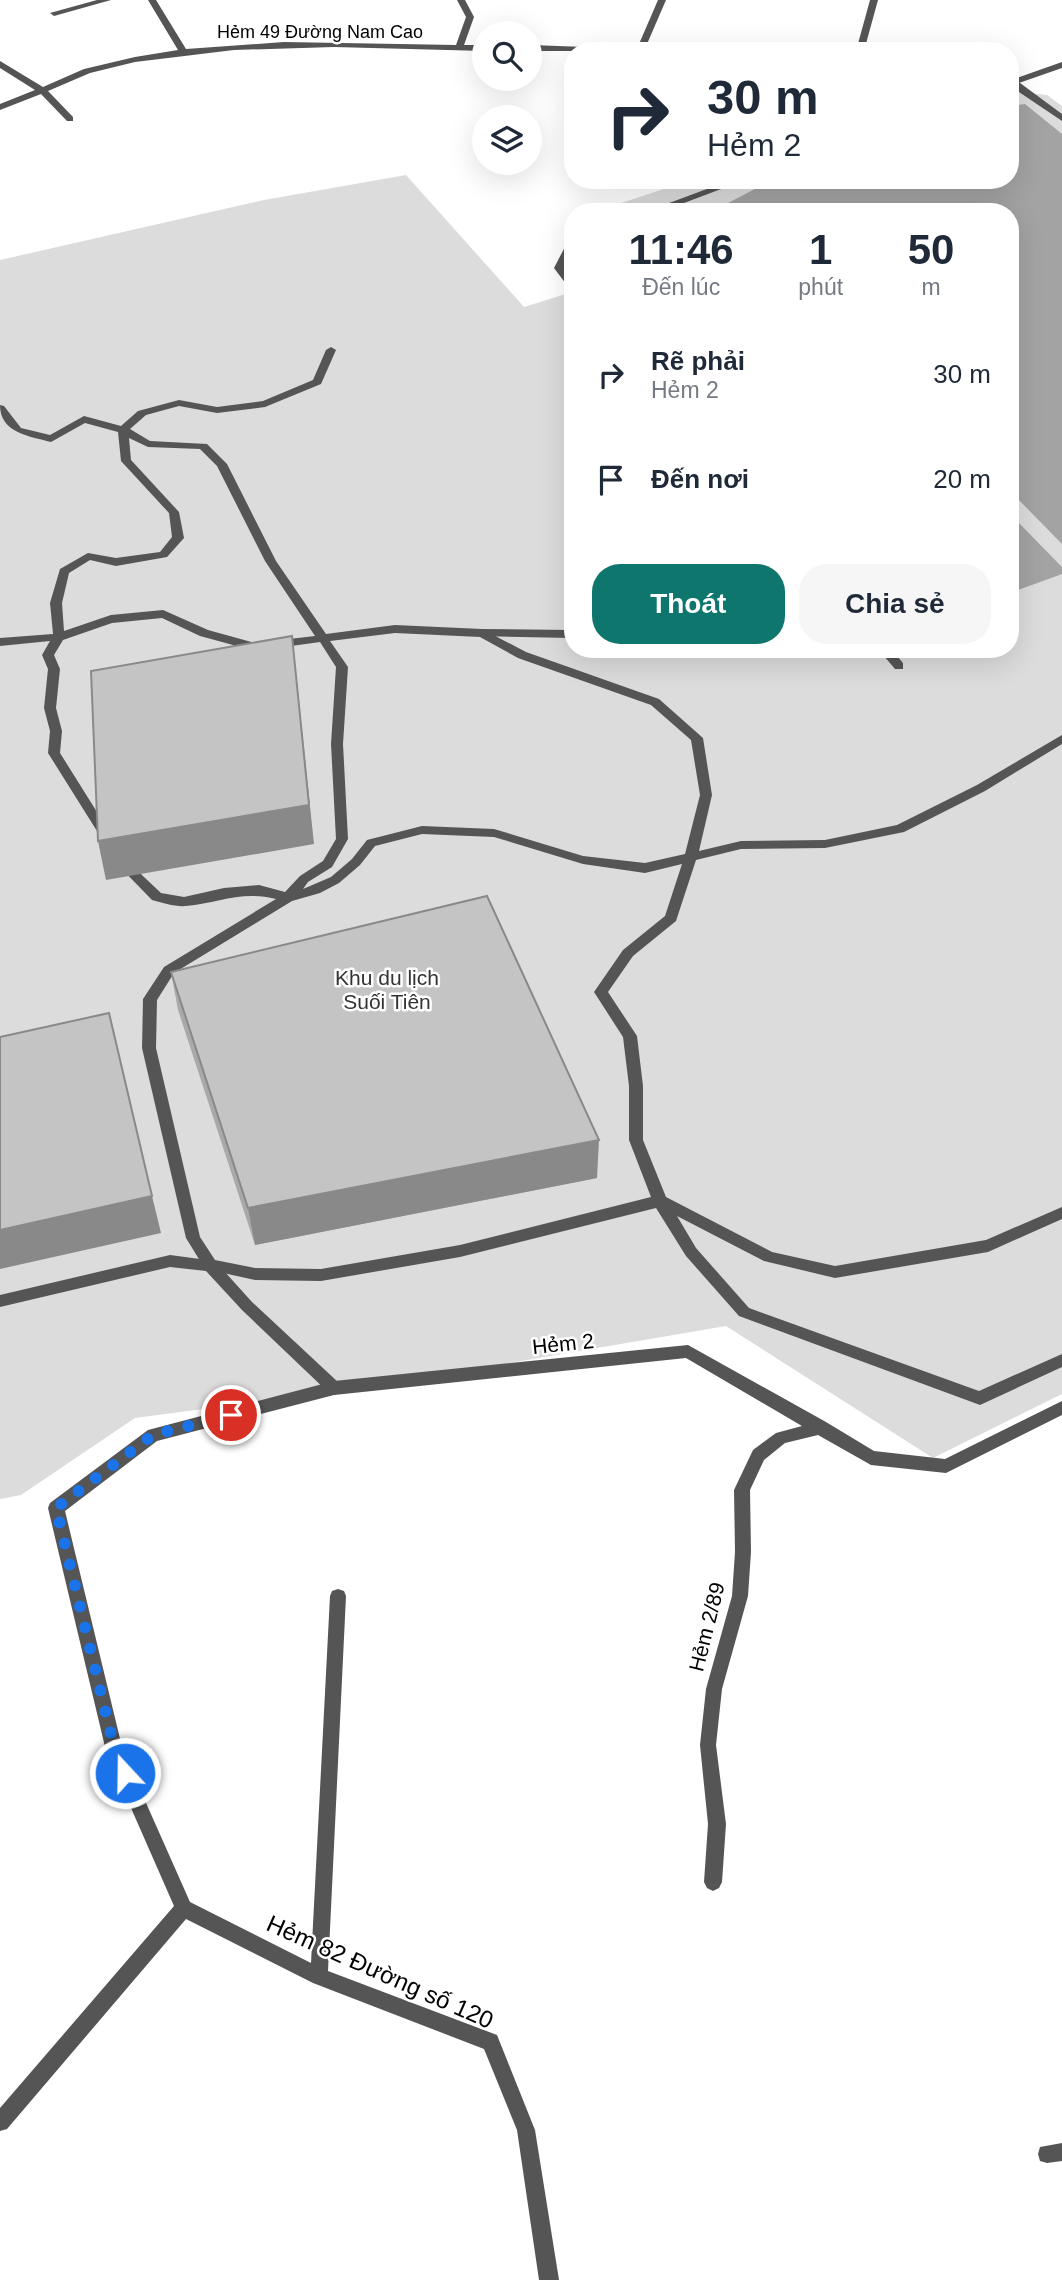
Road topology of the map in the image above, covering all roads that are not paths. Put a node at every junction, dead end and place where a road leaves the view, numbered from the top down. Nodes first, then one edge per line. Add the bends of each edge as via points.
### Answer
1 (107, 0) edge
2 (152, 0) edge
3 (461, 0) edge
4 (662, 0) edge
5 (874, 0) edge
6 (54, 13) dead end
7 (644, 42) edge
8 (862, 42) edge
9 (459, 47) junction
10 (472, 48) edge
11 (542, 48) edge
12 (564, 49) edge
13 (182, 50) junction
14 (0, 64) edge
15 (1062, 65) edge
16 (1019, 79) edge
17 (1019, 88) edge
18 (42, 90) junction
19 (0, 107) edge
20 (1062, 118) edge
21 (70, 119) dead end
22 (715, 189) edge
23 (676, 203) edge
24 (564, 258) edge
25 (564, 275) edge
26 (331, 350) dead end
27 (0, 408) edge
28 (123, 430) junction
29 (482, 633) junction
30 (564, 634) edge
31 (59, 637) junction
32 (321, 638) junction
33 (0, 642) edge
34 (892, 658) edge
35 (899, 666) dead end
36 (1062, 739) edge
37 (691, 856) junction
38 (288, 897) junction
39 (660, 1201) junction
40 (1062, 1213) edge
41 (210, 1265) junction
42 (0, 1301) edge
43 (1062, 1360) edge
44 (334, 1388) junction
45 (1062, 1408) edge
46 (821, 1427) junction
47 (338, 1596) dead end
48 (713, 1882) dead end
49 (184, 1908) junction
50 (319, 1976) junction
51 (0, 2122) edge
52 (549, 2280) edge

1 - 6 street
2 - 13 street
3 - 9 street via 470,17
4 - 7 street
5 - 8 street
9 - 10 street, Hẻm 49 Đường Nam Cao
9 - 13 street, Hẻm 49 Đường Nam Cao via 285,44
11 - 12 street
13 - 18 street, Hẻm 49 Đường Nam Cao via 85,72
14 - 18 street
15 - 16 street
17 - 20 street
18 - 19 street, Hẻm 49 Đường Nam Cao
18 - 21 street
22 - 23 street
24 - 25 street via 559,268
26 - 28 street via 317,382 265,404 217,410 179,403 142,413
27 - 28 street via 17,430 51,439 84,419
28 - 31 street via 126,460 174,512 178,538 163,555 116,562 88,556 64,570 56,603
28 - 32 street via 148,444 203,446 222,464 271,561
29 - 30 street
29 - 32 street via 395,629
29 - 37 street via 522,654 655,702 697,738 706,794
31 - 32 street via 111,619 163,614 204,633 255,647
31 - 33 street
31 - 38 street via 48,654 54,669 50,708 56,731 54,753 123,864 157,897 184,902 258,890
32 - 38 street via 342,667 337,744 342,839 328,864 304,879
34 - 35 street
36 - 37 street via 900,829 825,844 741,845
37 - 38 street via 645,868 583,860 494,833 422,830 371,843 335,880
37 - 39 street via 671,918 628,953 601,992 630,1036 636,1140
38 - 41 street via 169,970 150,999 149,1048 193,1238
39 - 40 street via 769,1257 835,1272 988,1246
39 - 41 street via 460,1251 321,1275 255,1274
39 - 43 street via 691,1252 744,1312 980,1398
41 - 42 street via 170,1261
41 - 44 street
44 - 46 street, Hẻm 2 via 688,1351
44 - 49 street, Hẻm 2 via 153,1435 56,1508 115,1751
45 - 46 street, Hẻm 2 via 946,1465 871,1458
46 - 48 street, Hẻm 2/89 via 782,1438 758,1455 742,1490 740,1596 714,1689 708,1745 717,1824
47 - 50 street
49 - 50 street, Hẻm 82 Đường số 120
49 - 51 street
50 - 52 street, Hẻm 82 Đường số 120 via 489,2042 526,2130

